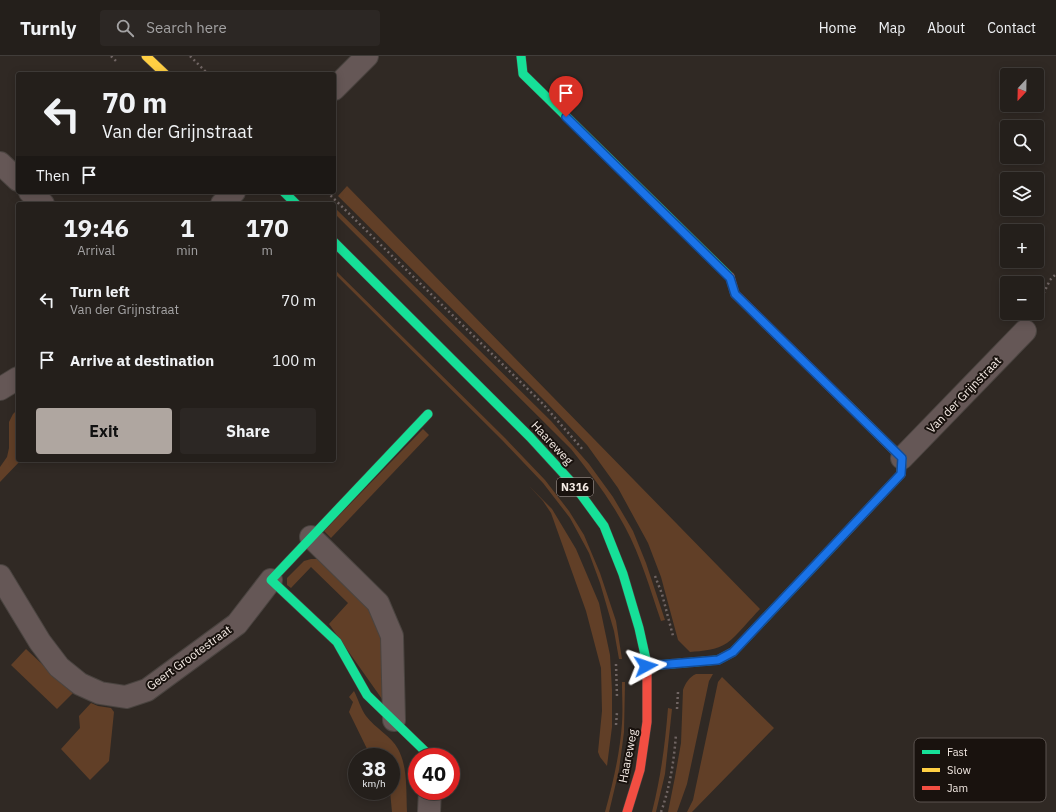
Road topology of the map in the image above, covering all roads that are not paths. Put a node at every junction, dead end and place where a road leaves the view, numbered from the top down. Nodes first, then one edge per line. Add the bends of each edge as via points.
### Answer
1 (146, 56) edge
2 (367, 56) edge
3 (520, 56) edge
4 (163, 72) edge
5 (336, 87) edge
6 (0, 163) edge
7 (16, 178) edge
8 (32, 194) edge
9 (232, 194) edge
10 (286, 194) edge
11 (41, 202) edge
12 (224, 202) edge
13 (294, 202) edge
14 (336, 244) edge
15 (1025, 331) dead end
16 (16, 379) edge
17 (0, 389) edge
18 (428, 414) dead end
19 (902, 458) junction
20 (311, 537) junction
21 (0, 576) edge
22 (271, 580) junction
23 (646, 666) junction
24 (394, 720) junction
25 (422, 748) edge
26 (430, 800) edge
27 (429, 812) edge
28 (627, 812) edge

1 - 4 street
2 - 5 street
3 - 19 street via 523,74 730,278 735,294
6 - 7 street
8 - 11 street
9 - 12 street
10 - 13 street
14 - 23 street, Haareweg / N316 via 530,437 574,485 604,526 620,567
15 - 19 street, Van der Grijnstraat
16 - 17 street
18 - 20 street, Geert Grootestraat
19 - 23 street via 901,474 733,652 718,660
20 - 22 street, Geert Grootestraat
20 - 24 street via 378,603 392,636
21 - 22 street, Geert Grootestraat via 40,642 59,667 80,684 100,693 126,697 148,690 236,624
22 - 24 street via 337,642 368,695
23 - 28 street, Haareweg / N316 via 647,722 640,770
24 - 25 street
26 - 27 street

